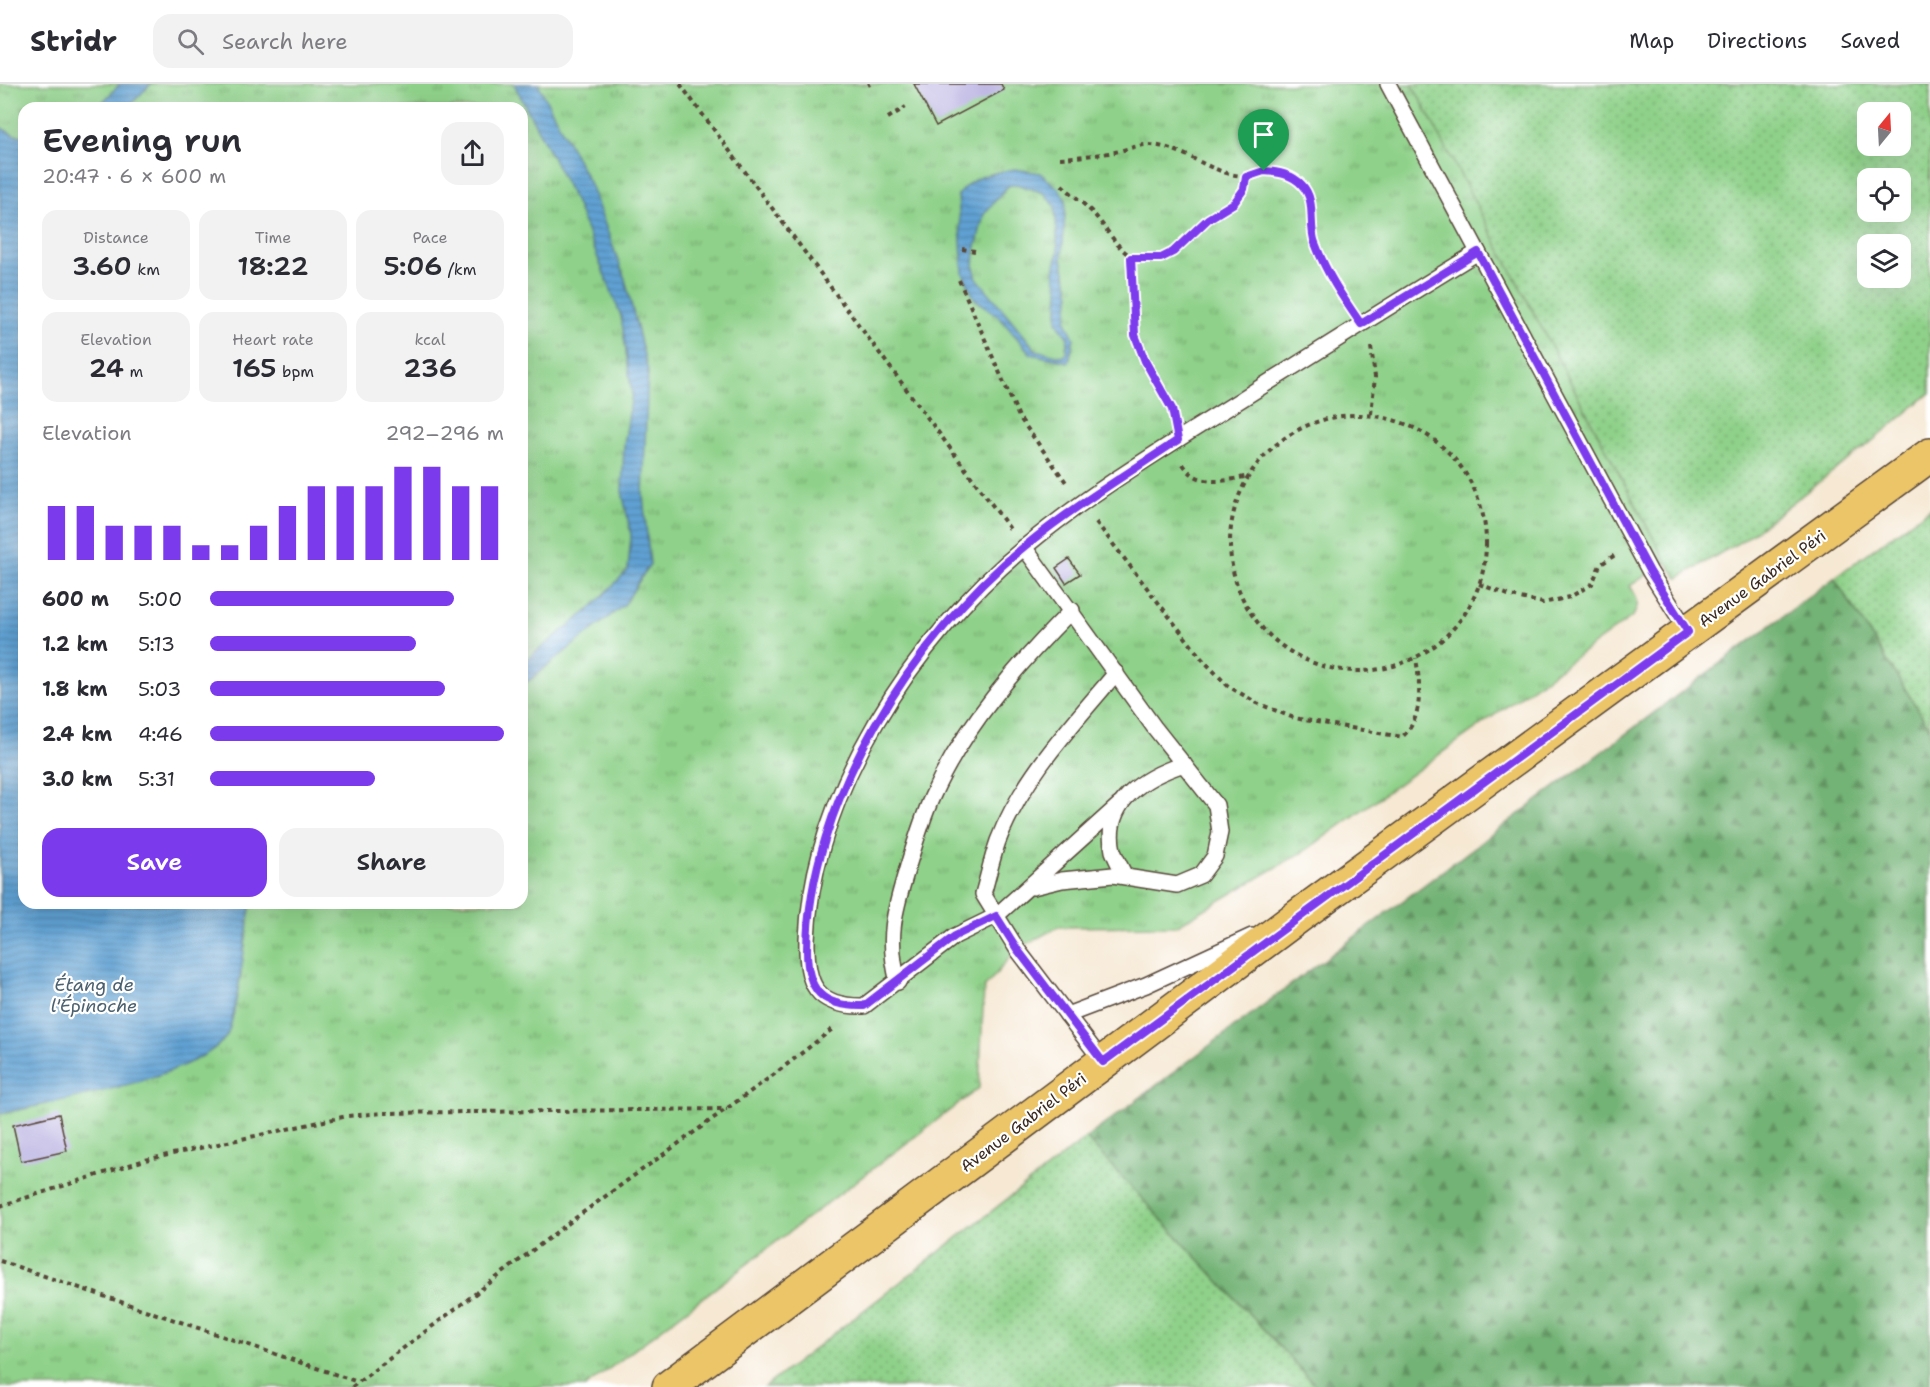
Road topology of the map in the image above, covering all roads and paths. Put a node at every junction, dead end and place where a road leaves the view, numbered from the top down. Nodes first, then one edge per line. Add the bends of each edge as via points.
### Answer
1 (680, 84) edge
2 (1388, 84) edge
3 (906, 107) dead end
4 (888, 118) dead end
5 (1060, 158) dead end
6 (1246, 177) junction
7 (1062, 185) dead end
8 (962, 249) dead end
9 (975, 251) dead end
10 (1478, 252) junction
11 (1131, 258) junction
12 (959, 279) dead end
13 (1361, 324) junction
14 (1371, 414) junction
15 (1178, 440) junction
16 (1930, 455) edge
17 (1249, 476) junction
18 (1082, 504) junction
19 (1634, 542) junction
20 (1024, 547) junction
21 (1479, 584) junction
22 (1072, 610) junction
23 (1688, 632) junction
24 (1416, 658) junction
25 (1116, 673) junction
26 (1184, 764) junction
27 (1119, 805) junction
28 (1125, 876) junction
29 (1030, 888) junction
30 (1304, 912) junction
31 (996, 916) junction
32 (898, 982) junction
33 (847, 1007) junction
34 (1067, 1015) junction
35 (1103, 1062) junction
36 (727, 1109) junction
37 (0, 1206) edge
38 (0, 1261) edge
39 (359, 1382) junction
40 (352, 1387) edge
41 (669, 1387) edge

1 - 20 path
2 - 10 lane
3 - 4 path
5 - 6 path via 1148,145 1168,147
6 - 11 path via 1244,189 1234,203 1208,219 1173,252 1161,258
6 - 13 path via 1264,171 1280,172 1304,186 1312,211 1311,229 1323,262
7 - 11 path via 1094,214
8 - 9 path
10 - 13 lane
10 - 19 lane
11 - 15 path via 1135,335 1172,409
12 - 18 path via 1020,417
13 - 14 path via 1372,351 1375,376
13 - 15 lane
14 - 17 path via 1321,420 1299,430 1273,448
14 - 21 path via 1420,430 1439,443 1469,479 1480,503 1484,525 1486,548
15 - 17 path via 1181,461 1189,474 1204,481
15 - 18 lane
16 - 23 main road, Avenue Gabriel Péri
17 - 24 path via 1233,516 1231,566 1238,590 1264,631 1284,649 1331,669 1378,670
18 - 20 lane
18 - 24 path via 1202,659 1228,686 1257,703 1294,718 1402,737 1409,731 1418,709
19 - 21 path via 1600,566 1592,584 1570,597 1543,603
19 - 23 lane
20 - 22 lane
20 - 33 lane via 966,604 883,710 856,759 833,817 815,880 807,964 818,994
21 - 24 path via 1459,622
22 - 25 lane
22 - 32 lane via 1030,653 990,703 932,796 894,913 891,956
23 - 30 main road, Avenue Gabriel Péri
25 - 26 lane
25 - 31 lane via 1046,758 998,840 983,894
26 - 27 lane via 1156,773 1134,788
26 - 28 lane via 1216,805 1220,832 1215,856 1201,875 1177,885
27 - 28 lane via 1112,827 1113,843
27 - 29 lane
28 - 29 lane via 1062,880
29 - 31 lane
30 - 34 lane via 1146,985
30 - 35 main road, Avenue Gabriel Péri
31 - 32 lane via 955,936
31 - 34 lane
32 - 33 lane via 864,1006
33 - 36 path via 837,1024
34 - 35 lane
35 - 41 main road, Avenue Gabriel Péri
36 - 37 path via 347,1116 146,1160
36 - 39 path
38 - 39 path
39 - 40 path

